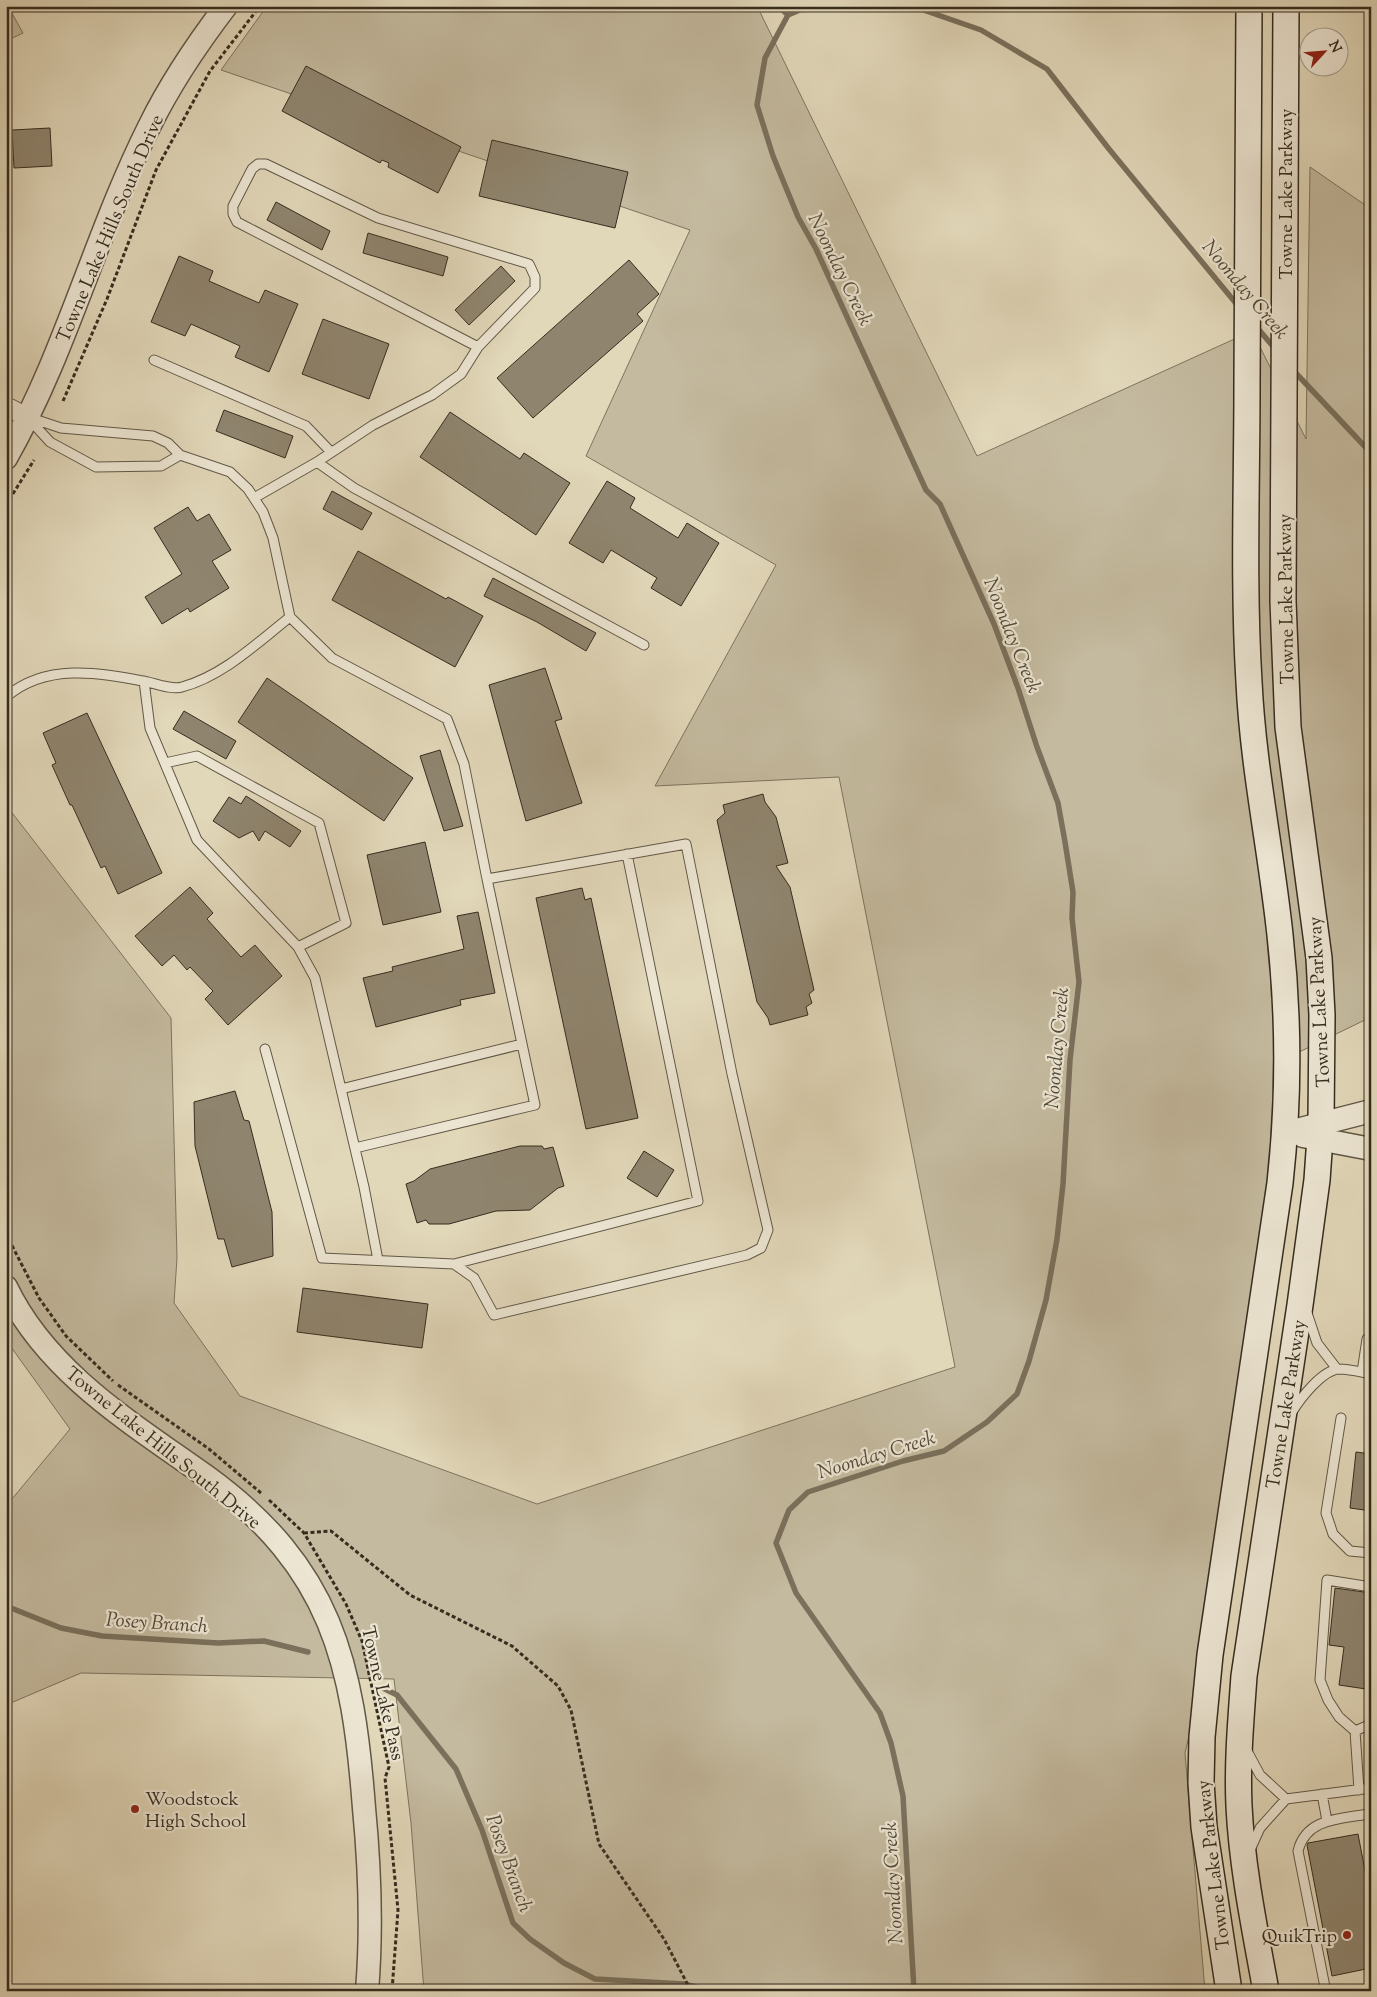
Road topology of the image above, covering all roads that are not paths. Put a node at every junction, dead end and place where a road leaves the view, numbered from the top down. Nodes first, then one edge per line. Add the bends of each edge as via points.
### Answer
1 (226, 6) edge
2 (1249, 6) edge
3 (1286, 6) edge
4 (478, 347) junction
5 (154, 360) dead end
6 (6, 406) edge
7 (27, 417) junction
8 (331, 452) junction
9 (180, 455) junction
10 (6, 458) edge
11 (317, 462) junction
12 (254, 498) junction
13 (290, 617) junction
14 (644, 645) dead end
15 (144, 681) junction
16 (6, 697) edge
17 (165, 763) junction
18 (627, 854) junction
19 (487, 878) junction
20 (298, 946) junction
21 (522, 1044) junction
22 (266, 1049) dead end
23 (341, 1089) junction
24 (1371, 1111) edge
25 (1321, 1132) junction
26 (1285, 1133) junction
27 (355, 1148) junction
28 (1371, 1149) edge
29 (378, 1260) junction
30 (454, 1264) junction
31 (6, 1287) edge
32 (1301, 1295) junction
33 (1369, 1339) edge
34 (1337, 1369) junction
35 (1366, 1373) edge
36 (1340, 1418) dead end
37 (1281, 1428) junction
38 (1371, 1553) edge
39 (1371, 1587) edge
40 (1371, 1724) edge
41 (1355, 1731) junction
42 (1240, 1736) junction
43 (1371, 1788) edge
44 (1359, 1790) junction
45 (1322, 1794) junction
46 (1286, 1799) junction
47 (1368, 1814) dead end
48 (1327, 1821) junction
49 (1245, 1867) junction
50 (1324, 1987) dead end
51 (367, 1991) edge
52 (1229, 1991) edge
53 (1266, 1991) edge

1 - 7 street, Towne Lake Hills South Drive via 180,72 149,127
2 - 26 main road, Towne Lake Parkway via 1249,690 1259,795 1280,935 1285,1007
3 - 25 main road, Towne Lake Parkway via 1283,601 1288,727 1319,958
4 - 4 lane via 535,288 535,277 529,264 378,218 266,164 258,164 252,169 233,206 237,222
4 - 8 lane via 461,374 432,395 373,425
5 - 8 lane via 306,426
6 - 7 street
7 - 9 lane via 61,428 153,436 168,443
7 - 9 lane via 50,442 96,467 161,466
7 - 10 street, Towne Lake Hills South Drive
8 - 11 lane
9 - 12 lane via 230,472
11 - 12 lane
11 - 14 lane via 354,488
12 - 13 lane via 273,538
13 - 15 lane via 213,675 180,688
13 - 19 lane via 332,658 447,720 464,764
15 - 16 lane via 75,672 35,678
15 - 17 lane via 150,728
17 - 20 lane via 197,840
17 - 20 lane via 197,756 318,822 346,923
18 - 19 lane
18 - 30 lane via 698,1201
18 - 30 lane via 686,844 732,1074 768,1230 761,1248 748,1255 494,1315 474,1278
19 - 21 lane
20 - 23 lane via 315,978
21 - 23 lane
21 - 27 lane via 535,1105
22 - 29 lane via 322,1258
23 - 27 lane
24 - 25 street
25 - 26 street
25 - 28 street
25 - 32 main road, Towne Lake Parkway
26 - 52 main road, Towne Lake Parkway via 1268,1275 1210,1655 1202,1737 1204,1827
27 - 29 lane
29 - 30 lane
31 - 51 street, Towne Lake Hills South Drive via 38,1337 72,1376 248,1510 286,1550 316,1596 342,1658 358,1740 370,1894
32 - 34 lane via 1317,1343
32 - 37 main road, Towne Lake Parkway
33 - 35 lane
34 - 35 lane
34 - 37 lane via 1320,1379 1303,1396
36 - 38 lane via 1326,1513 1333,1534 1350,1551
37 - 42 main road, Towne Lake Parkway via 1244,1676
39 - 41 lane via 1327,1580 1320,1680 1339,1717
40 - 41 lane
41 - 44 lane
42 - 46 lane via 1260,1775
42 - 49 main road, Towne Lake Parkway via 1239,1805
43 - 44 lane
44 - 45 lane
45 - 46 lane
45 - 48 lane
46 - 49 lane via 1260,1828
47 - 48 lane
48 - 50 lane via 1304,1833 1298,1851
49 - 53 main road, Towne Lake Parkway

